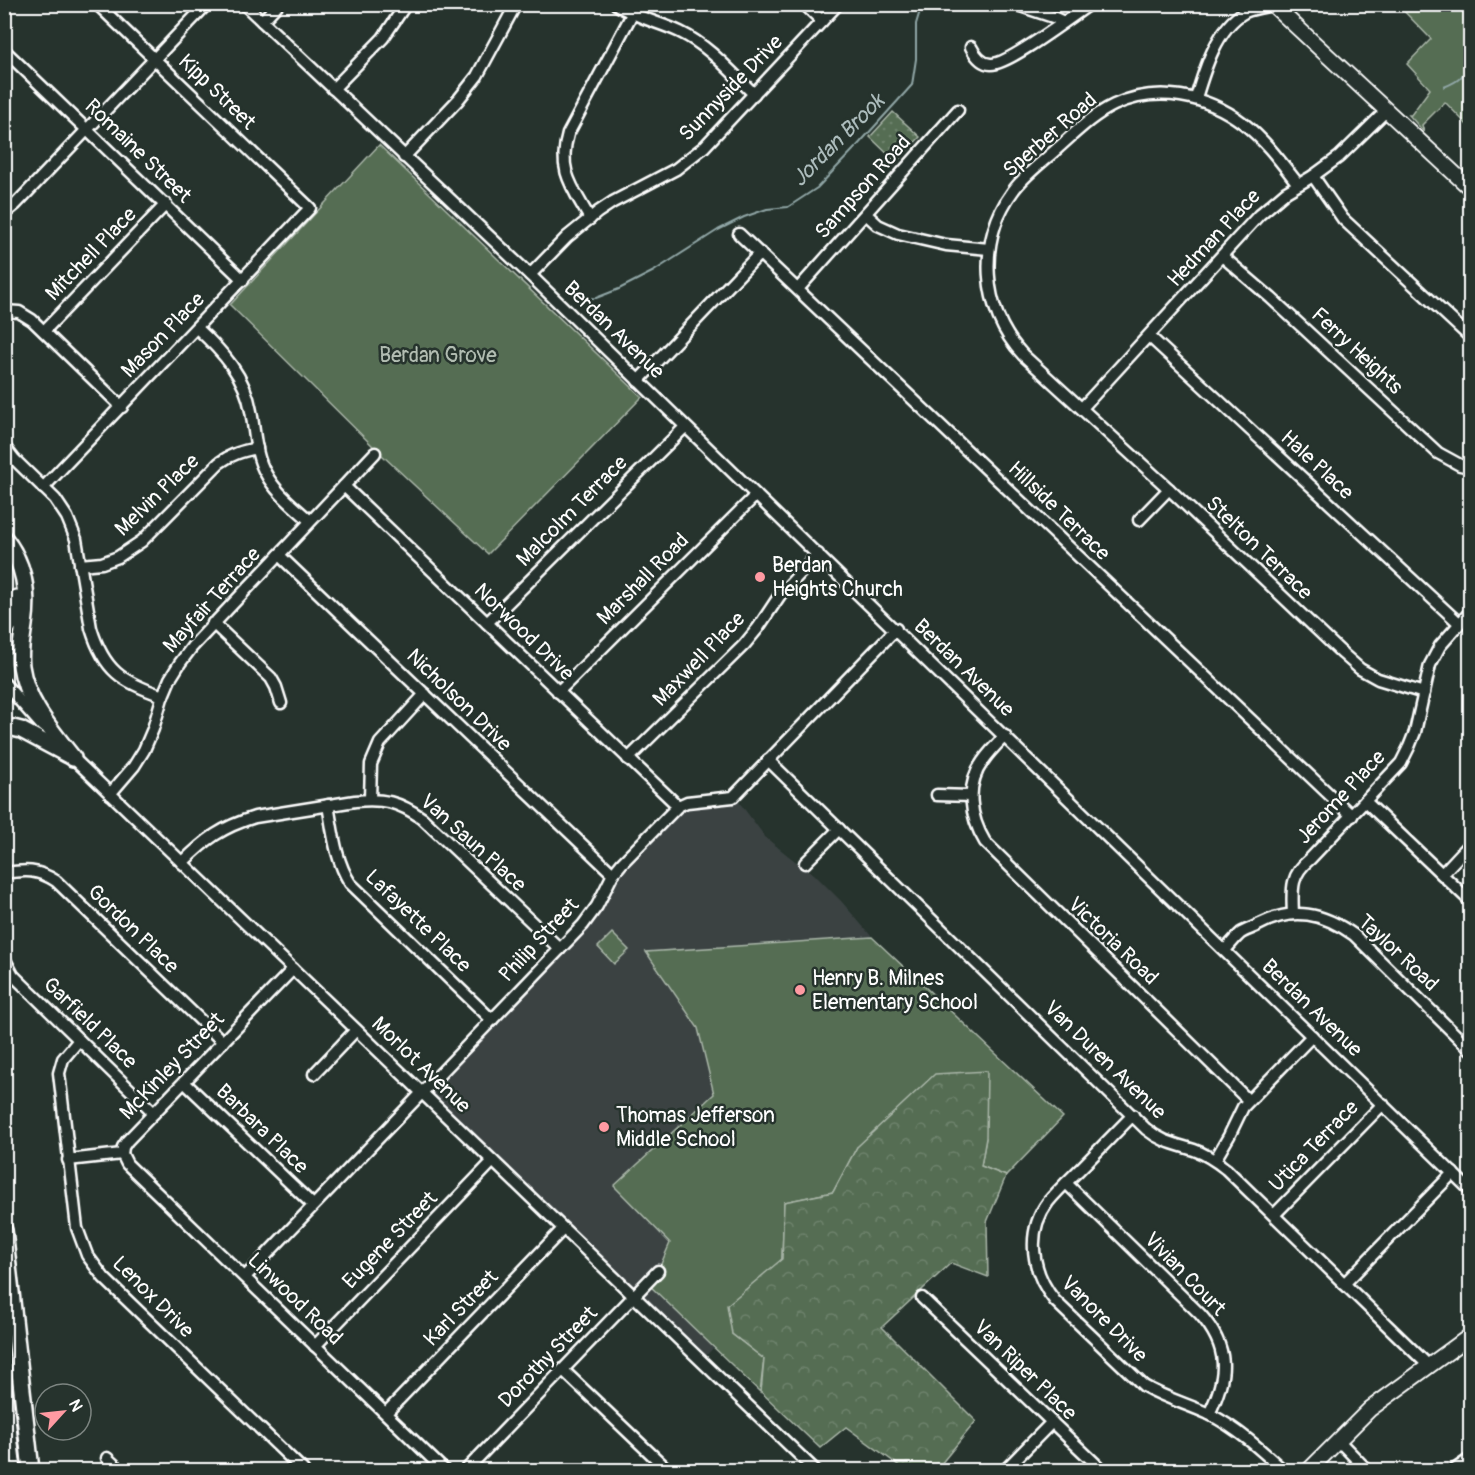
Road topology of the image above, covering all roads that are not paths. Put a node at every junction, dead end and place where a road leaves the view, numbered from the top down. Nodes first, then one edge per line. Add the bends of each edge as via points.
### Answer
1 (97, 4) edge
2 (207, 4) edge
3 (244, 4) edge
4 (278, 4) edge
5 (406, 4) edge
6 (516, 4) edge
7 (616, 4) edge
8 (804, 4) edge
9 (838, 4) edge
10 (1014, 4) edge
11 (1090, 4) edge
12 (1272, 5) edge
13 (1246, 8) edge
14 (632, 14) junction
15 (262, 21) junction
16 (822, 21) junction
17 (1064, 22) junction
18 (971, 47) dead end
19 (4, 50) edge
20 (154, 60) junction
21 (333, 89) junction
22 (754, 94) junction
23 (1196, 98) junction
24 (958, 110) dead end
25 (1387, 110) junction
26 (87, 130) junction
27 (404, 157) junction
28 (1313, 176) junction
29 (1298, 184) junction
30 (1470, 188) edge
31 (166, 204) junction
32 (310, 208) joint
33 (4, 214) edge
34 (866, 214) junction
35 (590, 219) junction
36 (739, 234) dead end
37 (989, 249) junction
38 (760, 253) junction
39 (1222, 256) junction
40 (530, 276) junction
41 (243, 280) junction
42 (798, 289) junction
43 (4, 311) edge
44 (198, 328) junction
45 (44, 331) junction
46 (1149, 336) junction
47 (1470, 337) edge
48 (638, 381) junction
49 (122, 407) junction
50 (1082, 408) junction
51 (686, 427) junction
52 (4, 446) edge
53 (257, 448) junction
54 (375, 453) dead end
55 (1470, 467) edge
56 (344, 486) junction
57 (43, 488) junction
58 (1169, 489) junction
59 (756, 495) junction
60 (1139, 520) dead end
61 (310, 521) junction
62 (4, 538) edge
63 (818, 554) junction
64 (4, 555) edge
65 (279, 555) junction
66 (80, 565) junction
67 (1470, 612) edge
68 (213, 623) junction
69 (487, 623) junction
70 (1459, 623) junction
71 (896, 629) junction
72 (4, 631) edge
73 (4, 683) edge
74 (558, 692) junction
75 (1424, 693) junction
76 (425, 694) junction
77 (163, 696) junction
78 (281, 703) dead end
79 (4, 727) edge
80 (1005, 736) junction
81 (73, 758) junction
82 (628, 759) junction
83 (768, 760) junction
84 (110, 794) junction
85 (937, 795) dead end
86 (971, 796) junction
87 (370, 799) junction
88 (1365, 801) junction
89 (328, 805) junction
90 (678, 806) junction
91 (1352, 816) junction
92 (839, 829) junction
93 (1470, 844) edge
94 (183, 863) junction
95 (805, 863) dead end
96 (4, 873) edge
97 (613, 874) junction
98 (1442, 874) junction
99 (1470, 901) edge
100 (1293, 914) junction
101 (560, 949) junction
102 (1225, 950) junction
103 (4, 958) edge
104 (293, 969) junction
105 (492, 1020) junction
106 (356, 1030) junction
107 (1312, 1036) junction
108 (79, 1040) junction
109 (223, 1042) junction
110 (1470, 1049) edge
111 (314, 1074) dead end
112 (184, 1082) junction
113 (422, 1093) junction
114 (1248, 1100) junction
115 (1383, 1104) junction
116 (154, 1113) junction
117 (1133, 1116) junction
118 (122, 1154) junction
119 (68, 1160) junction
120 (1215, 1160) junction
121 (493, 1161) junction
122 (1453, 1173) junction
123 (1066, 1183) junction
124 (1470, 1190) edge
125 (313, 1205) junction
126 (1274, 1215) junction
127 (563, 1229) junction
128 (4, 1230) edge
129 (658, 1272) dead end
130 (245, 1277) junction
131 (1344, 1284) junction
132 (634, 1297) junction
133 (922, 1298) dead end
134 (1470, 1336) edge
135 (315, 1346) junction
136 (1429, 1366) junction
137 (563, 1370) junction
138 (4, 1393) edge
139 (386, 1413) junction
140 (1209, 1414) junction
141 (1052, 1422) junction
142 (1338, 1440) junction
143 (107, 1458) dead end
144 (1470, 1459) edge
145 (13, 1470) edge
146 (31, 1470) edge
147 (120, 1470) edge
148 (303, 1470) edge
149 (444, 1470) edge
150 (466, 1470) edge
151 (668, 1470) edge
152 (815, 1470) edge
153 (1005, 1470) edge
154 (1102, 1470) edge
155 (1283, 1470) edge
156 (1309, 1470) edge
157 (1366, 1470) edge
158 (1454, 1470) edge

1 - 20 street, Kipp Street
2 - 20 street
3 - 15 street, Berdan Avenue
4 - 15 street
5 - 21 street via 383,38
6 - 27 street via 477,76
7 - 14 street
8 - 16 street
9 - 16 street, Sunnyside Drive
10 - 17 street
11 - 17 street
12 - 13 street
12 - 25 main road
13 - 23 street via 1215,48
14 - 22 street via 694,40
14 - 35 street via 564,146 568,178
15 - 21 street, Berdan Avenue
16 - 22 street, Sunnyside Drive
17 - 18 street via 997,64 984,63
19 - 26 street, Romaine Street
20 - 26 street
20 - 32 street, Kipp Street
21 - 27 street, Berdan Avenue
22 - 35 street, Sunnyside Drive via 692,158
23 - 29 street, Sperber Road via 1243,123 1268,146
23 - 37 street, Sperber Road via 1144,96 1099,114 1014,189 998,216
24 - 34 street, Sampson Road
25 - 28 street, Hedman Place via 1339,157
25 - 30 main road
26 - 31 street, Romaine Street
26 - 33 street
27 - 40 street, Berdan Avenue
28 - 29 street, Hedman Place
28 - 47 street via 1343,219
29 - 39 street, Hedman Place via 1259,215
31 - 41 street, Romaine Street
31 - 45 street, Mitchell Place
32 - 41 street, Mason Place
34 - 37 street via 898,234 946,245
34 - 42 street, Sampson Road
35 - 40 street, Sunnyside Drive
36 - 38 street, Hillside Terrace
37 - 50 street, Sperber Road via 991,297 1003,328 1023,355
38 - 42 street, Hillside Terrace
38 - 48 street
39 - 46 street, Hedman Place
39 - 55 street, Ferry Heights via 1438,453
40 - 48 street, Berdan Avenue
41 - 44 street, Mason Place
42 - 91 street, Hillside Terrace
43 - 45 street via 26,315
44 - 49 street, Mason Place
44 - 53 street via 228,358 242,381
45 - 49 street
46 - 50 street, Hedman Place
46 - 70 street, Hale Place
48 - 51 street, Berdan Avenue
49 - 57 street, Mason Place
50 - 58 street, Stelton Terrace
51 - 59 street, Berdan Avenue
51 - 69 street, Malcolm Terrace
52 - 57 street
53 - 61 street via 271,482
53 - 66 street, Melvin Place via 237,452 219,463 130,550 102,564
54 - 56 street, Mayfair Terrace
56 - 61 street, Mayfair Terrace
56 - 69 street, Norwood Drive
57 - 66 street via 68,517
58 - 60 street
58 - 75 street, Stelton Terrace via 1360,669 1378,679
59 - 63 street, Berdan Avenue
59 - 74 street, Marshall Road
61 - 65 street, Mayfair Terrace
62 - 81 highway via 25,580 26,613 20,648 23,678 31,698
63 - 71 street, Berdan Avenue
63 - 82 street, Maxwell Place via 780,595 744,645
64 - 72 highway via 15,583 17,602 14,620
65 - 68 street, Mayfair Terrace
65 - 76 street, Nicholson Drive
66 - 77 street via 90,628 101,655 127,681
67 - 70 street, Jerome Place
68 - 77 street, Mayfair Terrace via 180,663
68 - 78 street via 271,678
69 - 74 street, Norwood Drive
70 - 75 street, Jerome Place via 1430,664
71 - 80 street, Berdan Avenue
71 - 83 street
73 - 81 street, Morlot Avenue
74 - 82 street, Norwood Drive
75 - 88 street, Jerome Place via 1401,763
76 - 87 street via 380,743 371,764
76 - 97 street, Nicholson Drive
77 - 84 street, Mayfair Terrace via 144,750
79 - 81 highway via 21,730
80 - 86 street, Victoria Road via 982,762
80 - 102 street, Berdan Avenue
81 - 84 street, Morlot Avenue
82 - 90 street, Norwood Drive
83 - 90 street via 733,796
83 - 92 street, Van Duren Avenue
84 - 94 street, Morlot Avenue
85 - 86 street
86 - 114 street, Victoria Road via 978,831 993,852
87 - 89 street, Van Saun Place
87 - 101 street, Van Saun Place via 398,804 422,818
88 - 91 street, Jerome Place
88 - 98 street
89 - 94 street, Van Saun Place via 241,821 216,834
89 - 105 street, Lafayette Place via 338,860 351,883
90 - 97 street, Philip Street
91 - 100 street, Jerome Place via 1297,874 1292,890
92 - 95 street
92 - 117 street, Van Duren Avenue
93 - 98 street
94 - 104 street, Morlot Avenue
96 - 109 street, Gordon Place via 40,872 56,881
97 - 101 street, Philip Street via 590,916
98 - 99 street
100 - 102 street, Taylor Road via 1266,920 1241,934
100 - 110 street, Taylor Road via 1325,918 1354,935
101 - 105 street, Philip Street
102 - 107 street, Berdan Avenue
103 - 108 street, Garfield Place via 19,981
104 - 106 street, Morlot Avenue
104 - 109 street, McKinley Street
105 - 113 street, Philip Street
106 - 111 street
106 - 113 street, Morlot Avenue
107 - 114 street
107 - 115 street, Berdan Avenue
108 - 116 street, Garfield Place
108 - 119 street, Lenox Drive via 63,1059 59,1073
109 - 112 street, McKinley Street
112 - 116 street, McKinley Street
112 - 125 street, Barbara Place
113 - 121 street, Morlot Avenue
113 - 125 street, Philip Street
114 - 120 street
115 - 122 street, Berdan Avenue
115 - 126 street, Utica Terrace
116 - 118 street, McKinley Street via 127,1141
117 - 120 street, Van Duren Avenue via 1168,1143
117 - 123 street, Vanore Drive
118 - 119 street, McKinley Street
118 - 130 street, Linwood Road via 127,1164
119 - 148 street, Lenox Drive via 77,1228 95,1267
120 - 126 street, Van Duren Avenue
121 - 127 street, Morlot Avenue
121 - 135 street, Eugene Street
122 - 124 street, Berdan Avenue
122 - 131 street
123 - 140 street, Vivian Court via 1214,1332 1222,1355 1223,1377
123 - 140 street, Vanore Drive via 1041,1214 1034,1240 1036,1267 1046,1290 1144,1386
125 - 130 street, Philip Street
126 - 131 street, Van Duren Avenue
127 - 132 street, Morlot Avenue
127 - 139 street, Karl Street
128 - 146 highway
129 - 132 street, Dorothy Street
130 - 135 street, Linwood Road
131 - 136 street, Van Duren Avenue
132 - 137 street, Dorothy Street
132 - 152 street, Morlot Avenue
133 - 141 street, Van Riper Place
134 - 136 main road
135 - 139 street, Linwood Road
136 - 142 main road via 1370,1409
137 - 150 street, Dorothy Street
137 - 151 street
138 - 145 highway
139 - 149 street, Linwood Road
140 - 155 street, Vanore Drive via 1252,1442
141 - 153 street
141 - 154 street, Van Riper Place
142 - 156 main road
142 - 157 street
143 - 147 street
144 - 158 street

